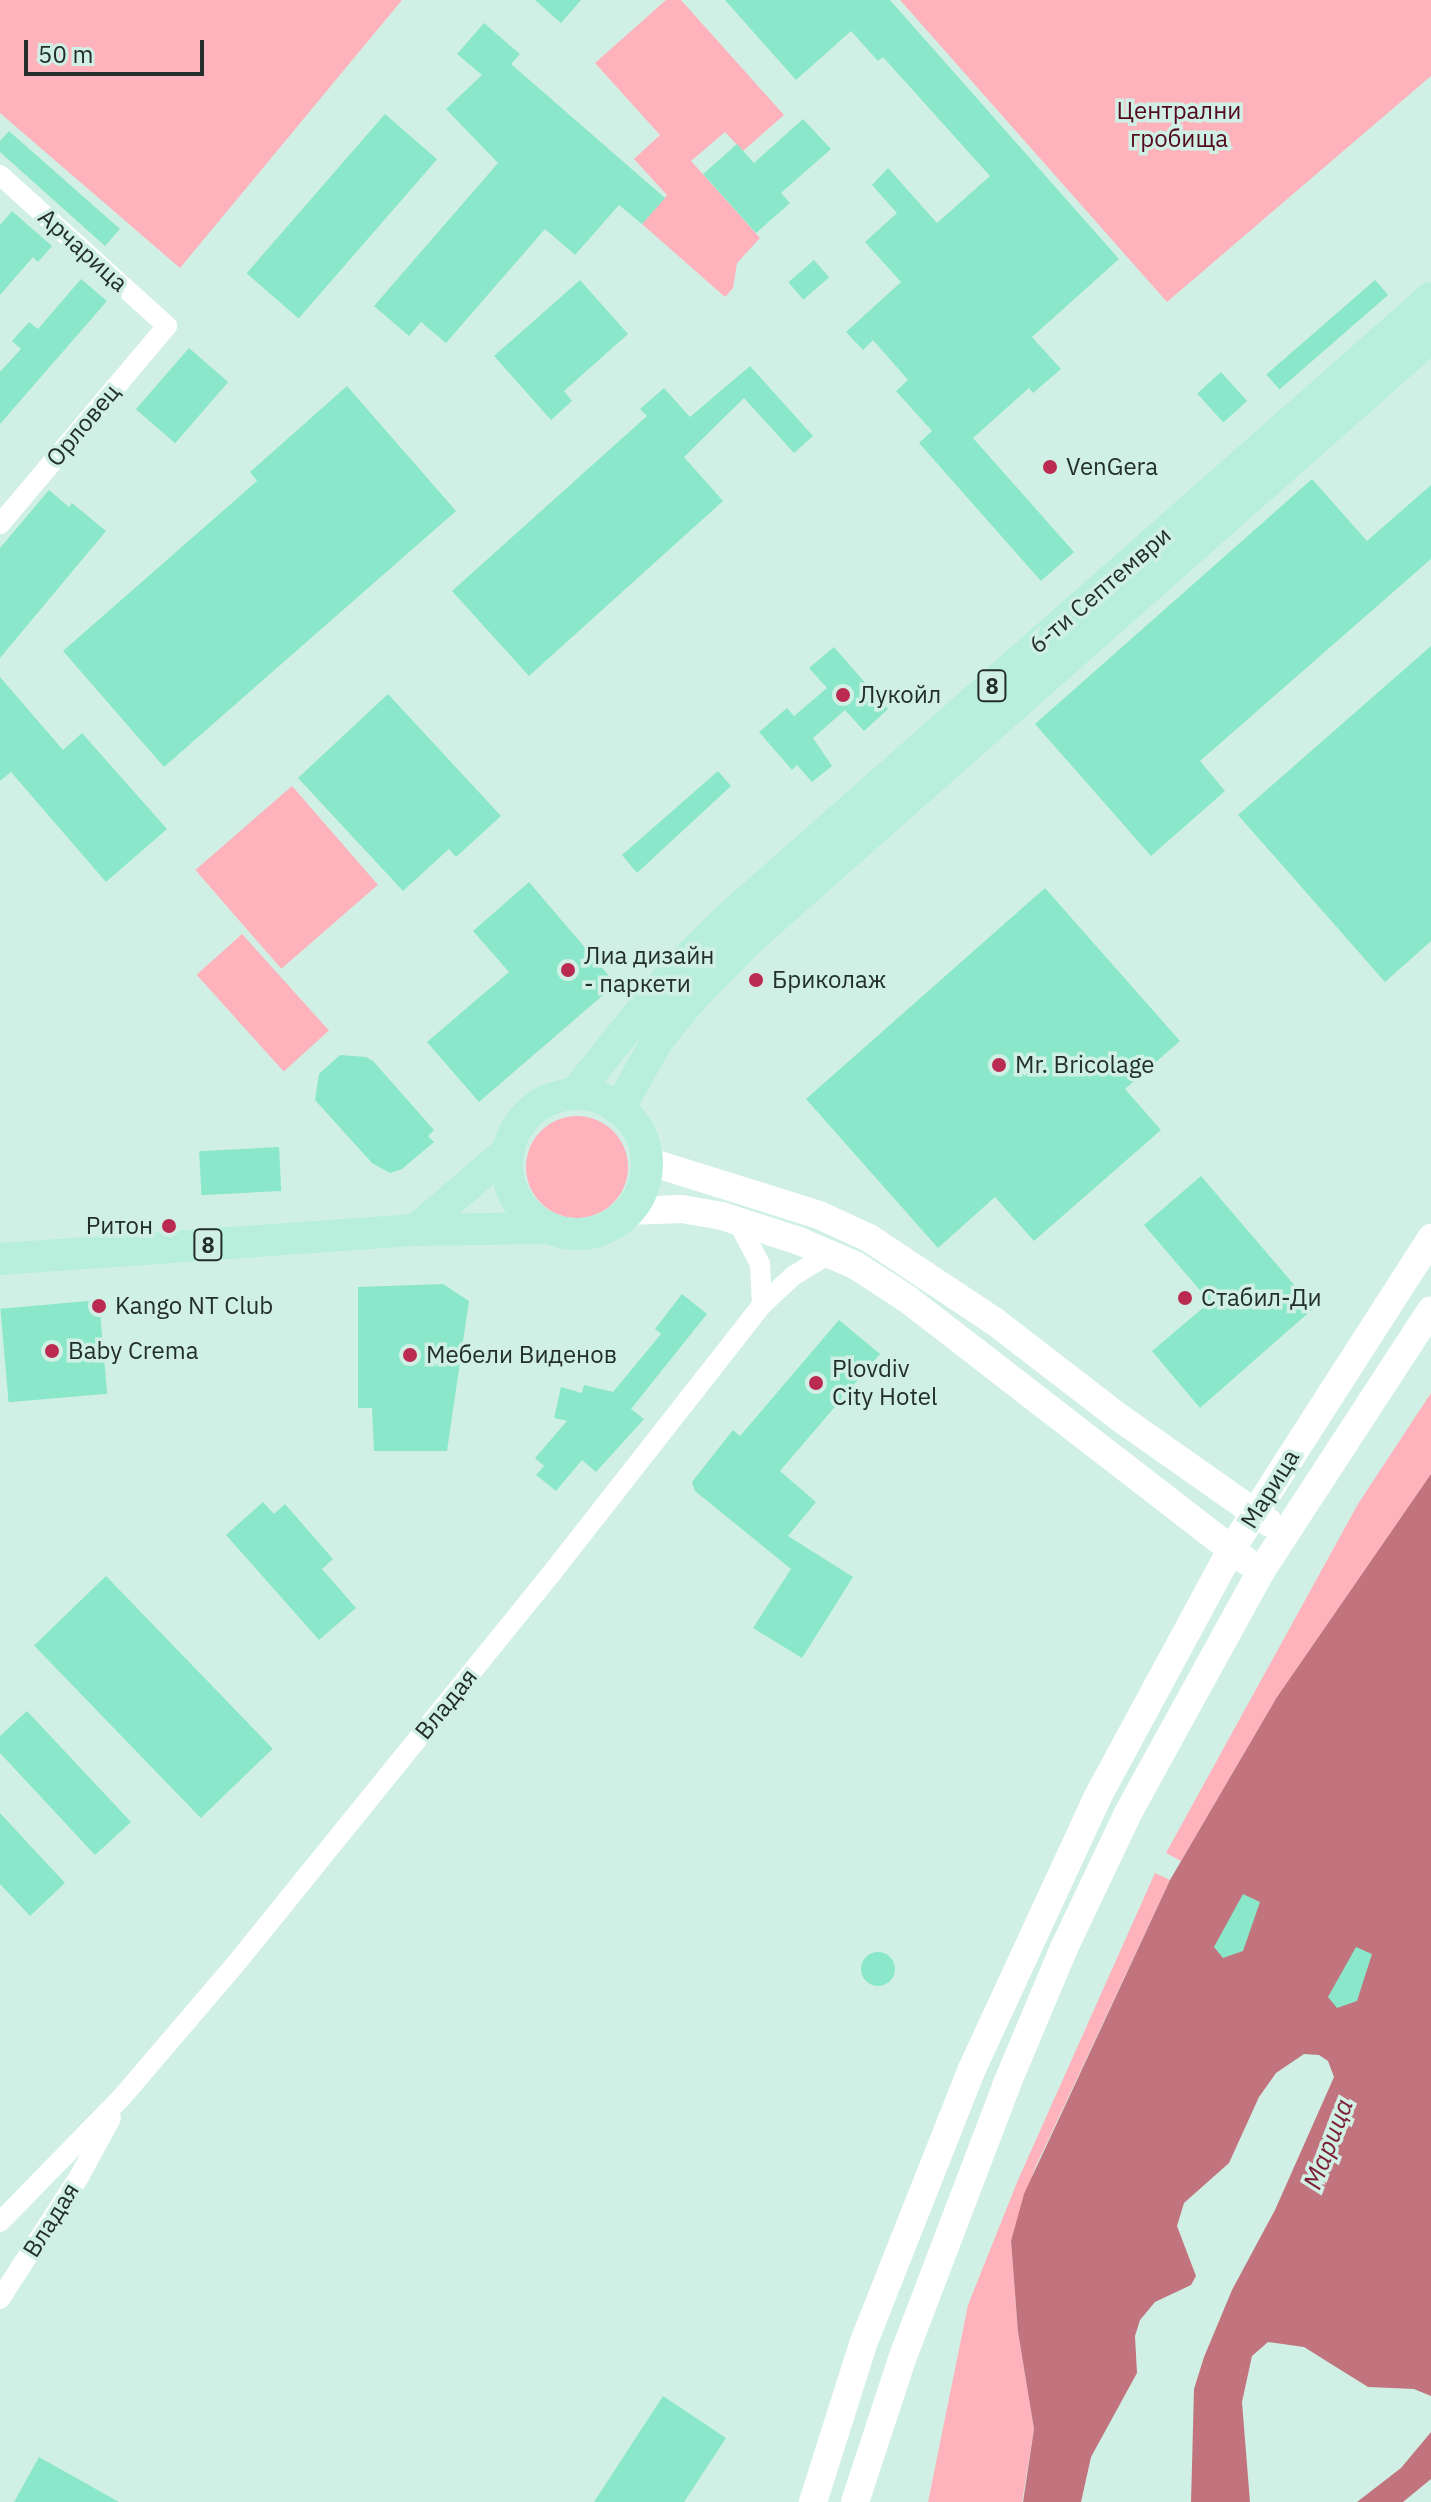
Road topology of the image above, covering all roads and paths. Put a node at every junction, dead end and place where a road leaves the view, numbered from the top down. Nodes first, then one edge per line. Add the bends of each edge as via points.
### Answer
1 (0, 175) edge
2 (1431, 298) edge
3 (167, 326) joint
4 (1431, 337) edge
5 (0, 524) edge
6 (574, 1094) junction
7 (619, 1109) junction
8 (508, 1151) junction
9 (647, 1161) junction
10 (628, 1211) junction
11 (738, 1222) junction
12 (549, 1228) junction
13 (416, 1230) junction
14 (1431, 1238) edge
15 (829, 1254) junction
16 (0, 1259) edge
17 (762, 1305) junction
18 (1431, 1310) edge
19 (1254, 1512) junction
20 (1285, 1535) junction
21 (1231, 1550) junction
22 (1261, 1571) junction
23 (122, 2097) junction
24 (0, 2222) edge
25 (0, 2299) edge
26 (813, 2502) edge
27 (855, 2502) edge

1 - 3 street, Арчарица
2 - 6 main road, 6-ти Септември / 8 via 726,920 670,976
3 - 5 street, Орловец
4 - 7 main road, 6-ти Септември / 8 via 751,938 657,1041
6 - 7 main road
6 - 8 main road via 531,1111
7 - 9 main road via 639,1131
8 - 12 main road via 515,1197
8 - 13 main road
9 - 10 main road via 642,1188
9 - 19 street via 819,1215 869,1238 994,1321
10 - 11 street via 682,1209
10 - 12 main road, 8 via 591,1232
11 - 15 street
11 - 17 street via 760,1264
12 - 13 main road, 8
13 - 16 main road, 8
14 - 19 street, Марица
15 - 17 street, Владая via 793,1276
15 - 21 street via 906,1298
17 - 23 street, Владая via 551,1574
18 - 20 street, Марица
19 - 20 street
19 - 21 street, Марица
20 - 22 street, Марица
21 - 22 street
21 - 26 street, Марица via 1097,1798 1001,2003 863,2344
22 - 27 street, Марица via 1128,1813 1064,1948 902,2359
23 - 24 street, Владая
23 - 25 street, Владая via 79,2177

